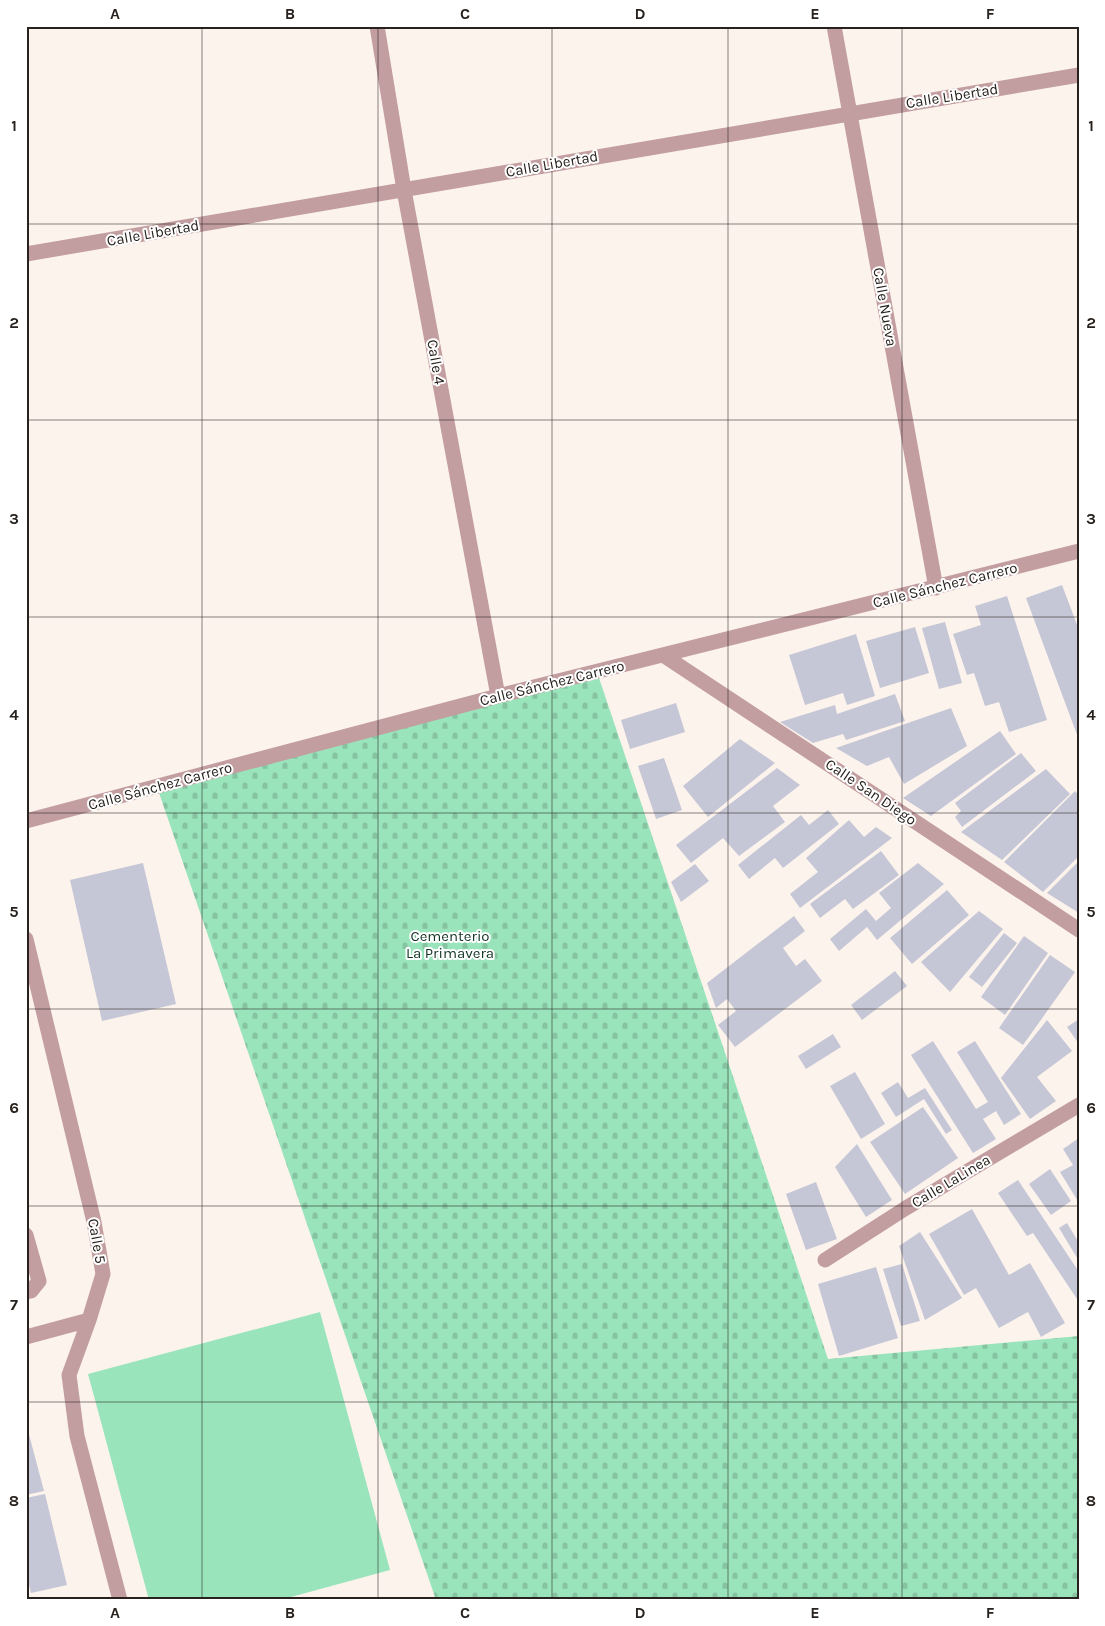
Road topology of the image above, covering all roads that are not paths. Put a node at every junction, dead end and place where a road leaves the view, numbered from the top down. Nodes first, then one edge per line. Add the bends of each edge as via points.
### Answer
1 (377, 26) edge
2 (834, 26) edge
3 (1079, 75) edge
4 (850, 113) junction
5 (404, 190) junction
6 (26, 254) edge
7 (1079, 551) edge
8 (936, 588) junction
9 (663, 655) junction
10 (498, 696) junction
11 (26, 821) edge
12 (1079, 930) edge
13 (26, 939) edge
14 (1079, 1105) edge
15 (26, 1235) edge
16 (825, 1260) dead end
17 (26, 1292) edge
18 (89, 1320) junction
19 (26, 1337) edge
20 (120, 1600) edge

1 - 5 street, Calle 4
2 - 4 street, Calle Nueva
3 - 4 street, Calle Libertad
4 - 5 street, Calle Libertad
4 - 8 street, Calle Nueva
5 - 6 street, Calle Libertad
5 - 10 street, Calle 4
7 - 8 street, Calle Sánchez Carrero
8 - 9 street, Calle Sánchez Carrero
9 - 10 street, Calle Sánchez Carrero
9 - 12 street, Calle San Diego
10 - 11 street, Calle Sánchez Carrero
13 - 18 street, Calle 5 via 94,1222 102,1274
14 - 16 street, Calle LaLinea
15 - 17 street via 39,1281
18 - 19 street
18 - 20 street, Calle 5 via 69,1374 77,1436

